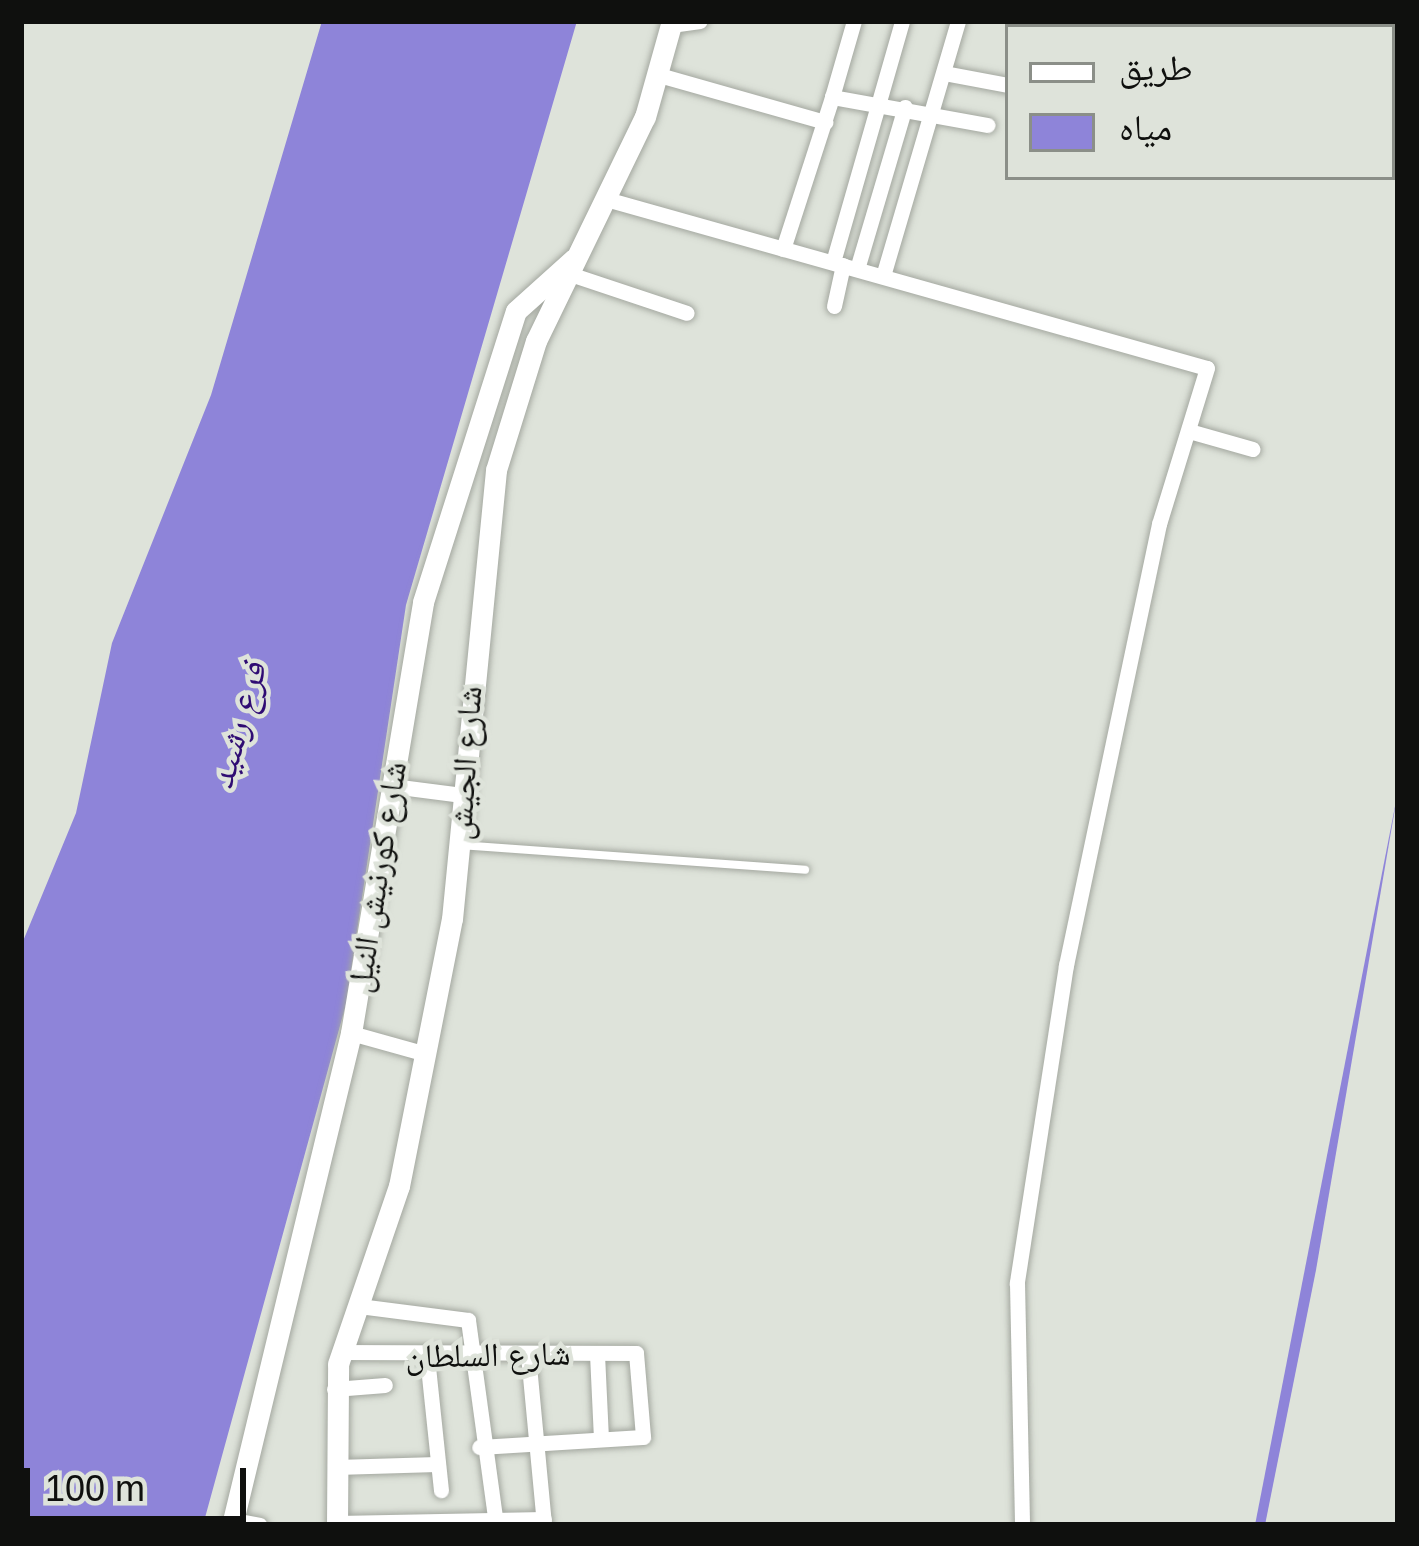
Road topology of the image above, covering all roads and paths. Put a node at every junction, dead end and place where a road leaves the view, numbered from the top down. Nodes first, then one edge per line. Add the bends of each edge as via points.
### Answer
1 (700, 21) edge
2 (854, 21) edge
3 (902, 21) edge
4 (958, 21) edge
5 (671, 23) edge
6 (944, 73) junction
7 (659, 75) junction
8 (1005, 84) edge
9 (832, 97) junction
10 (880, 104) junction
11 (905, 107) junction
12 (932, 112) junction
13 (825, 122) junction
14 (988, 124) dead end
15 (606, 199) junction
16 (783, 248) junction
17 (571, 266) junction
18 (844, 266) junction
19 (883, 276) junction
20 (834, 306) dead end
21 (687, 313) dead end
22 (1189, 430) junction
23 (1252, 449) dead end
24 (392, 786) junction
25 (462, 795) junction
26 (458, 844) junction
27 (805, 870) dead end
28 (351, 1034) junction
29 (426, 1054) junction
30 (359, 1306) junction
31 (341, 1352) junction
32 (596, 1354) junction
33 (528, 1355) junction
34 (471, 1356) junction
35 (427, 1357) junction
36 (385, 1385) dead end
37 (334, 1389) junction
38 (601, 1439) junction
39 (533, 1444) junction
40 (479, 1447) junction
41 (438, 1464) junction
42 (335, 1467) junction
43 (441, 1490) dead end
44 (233, 1522) edge
45 (495, 1522) edge
46 (544, 1522) edge
47 (337, 1524) edge
48 (260, 1525) edge
49 (1022, 1525) edge

1 - 5 street
2 - 9 street
3 - 10 street
4 - 6 street
5 - 7 main road, شارع الجيش
6 - 8 street
6 - 12 street
7 - 13 street
7 - 15 main road, شارع الجيش
9 - 10 street
9 - 13 street
10 - 11 street
10 - 18 street
11 - 12 street
11 - 18 street
12 - 14 street
12 - 19 street
13 - 16 street
15 - 16 street
15 - 17 main road, شارع الجيش
16 - 18 street
17 - 21 street
17 - 24 main road, شارع كورنيش النيل via 534,285 509,326 423,602
17 - 25 main road, شارع الجيش via 521,383 487,515
18 - 19 street
18 - 20 street
19 - 22 street via 1207,368
22 - 23 street
22 - 49 street via 1078,905 1019,1266
24 - 25 street
24 - 28 main road, شارع كورنيش النيل
25 - 26 main road, شارع الجيش
26 - 27 lane
26 - 29 main road, شارع الجيش
28 - 29 street
28 - 44 main road, شارع كورنيش النيل
29 - 30 main road, شارع الجيش
30 - 31 main road, شارع الجيش
30 - 34 street via 468,1320
31 - 35 street, شارع السلطان
31 - 37 main road, شارع الجيش
32 - 33 street, شارع السلطان
32 - 38 street
32 - 38 street, شارع السلطان via 636,1353 643,1437
33 - 34 street, شارع السلطان
33 - 39 street
34 - 35 street, شارع السلطان
34 - 40 street
35 - 41 street
36 - 37 street
37 - 42 main road, شارع الجيش
38 - 39 street
39 - 40 street
39 - 46 street
40 - 45 street
41 - 42 street
41 - 43 street
42 - 47 main road, شارع الجيش
44 - 48 street
45 - 46 street
45 - 47 street

